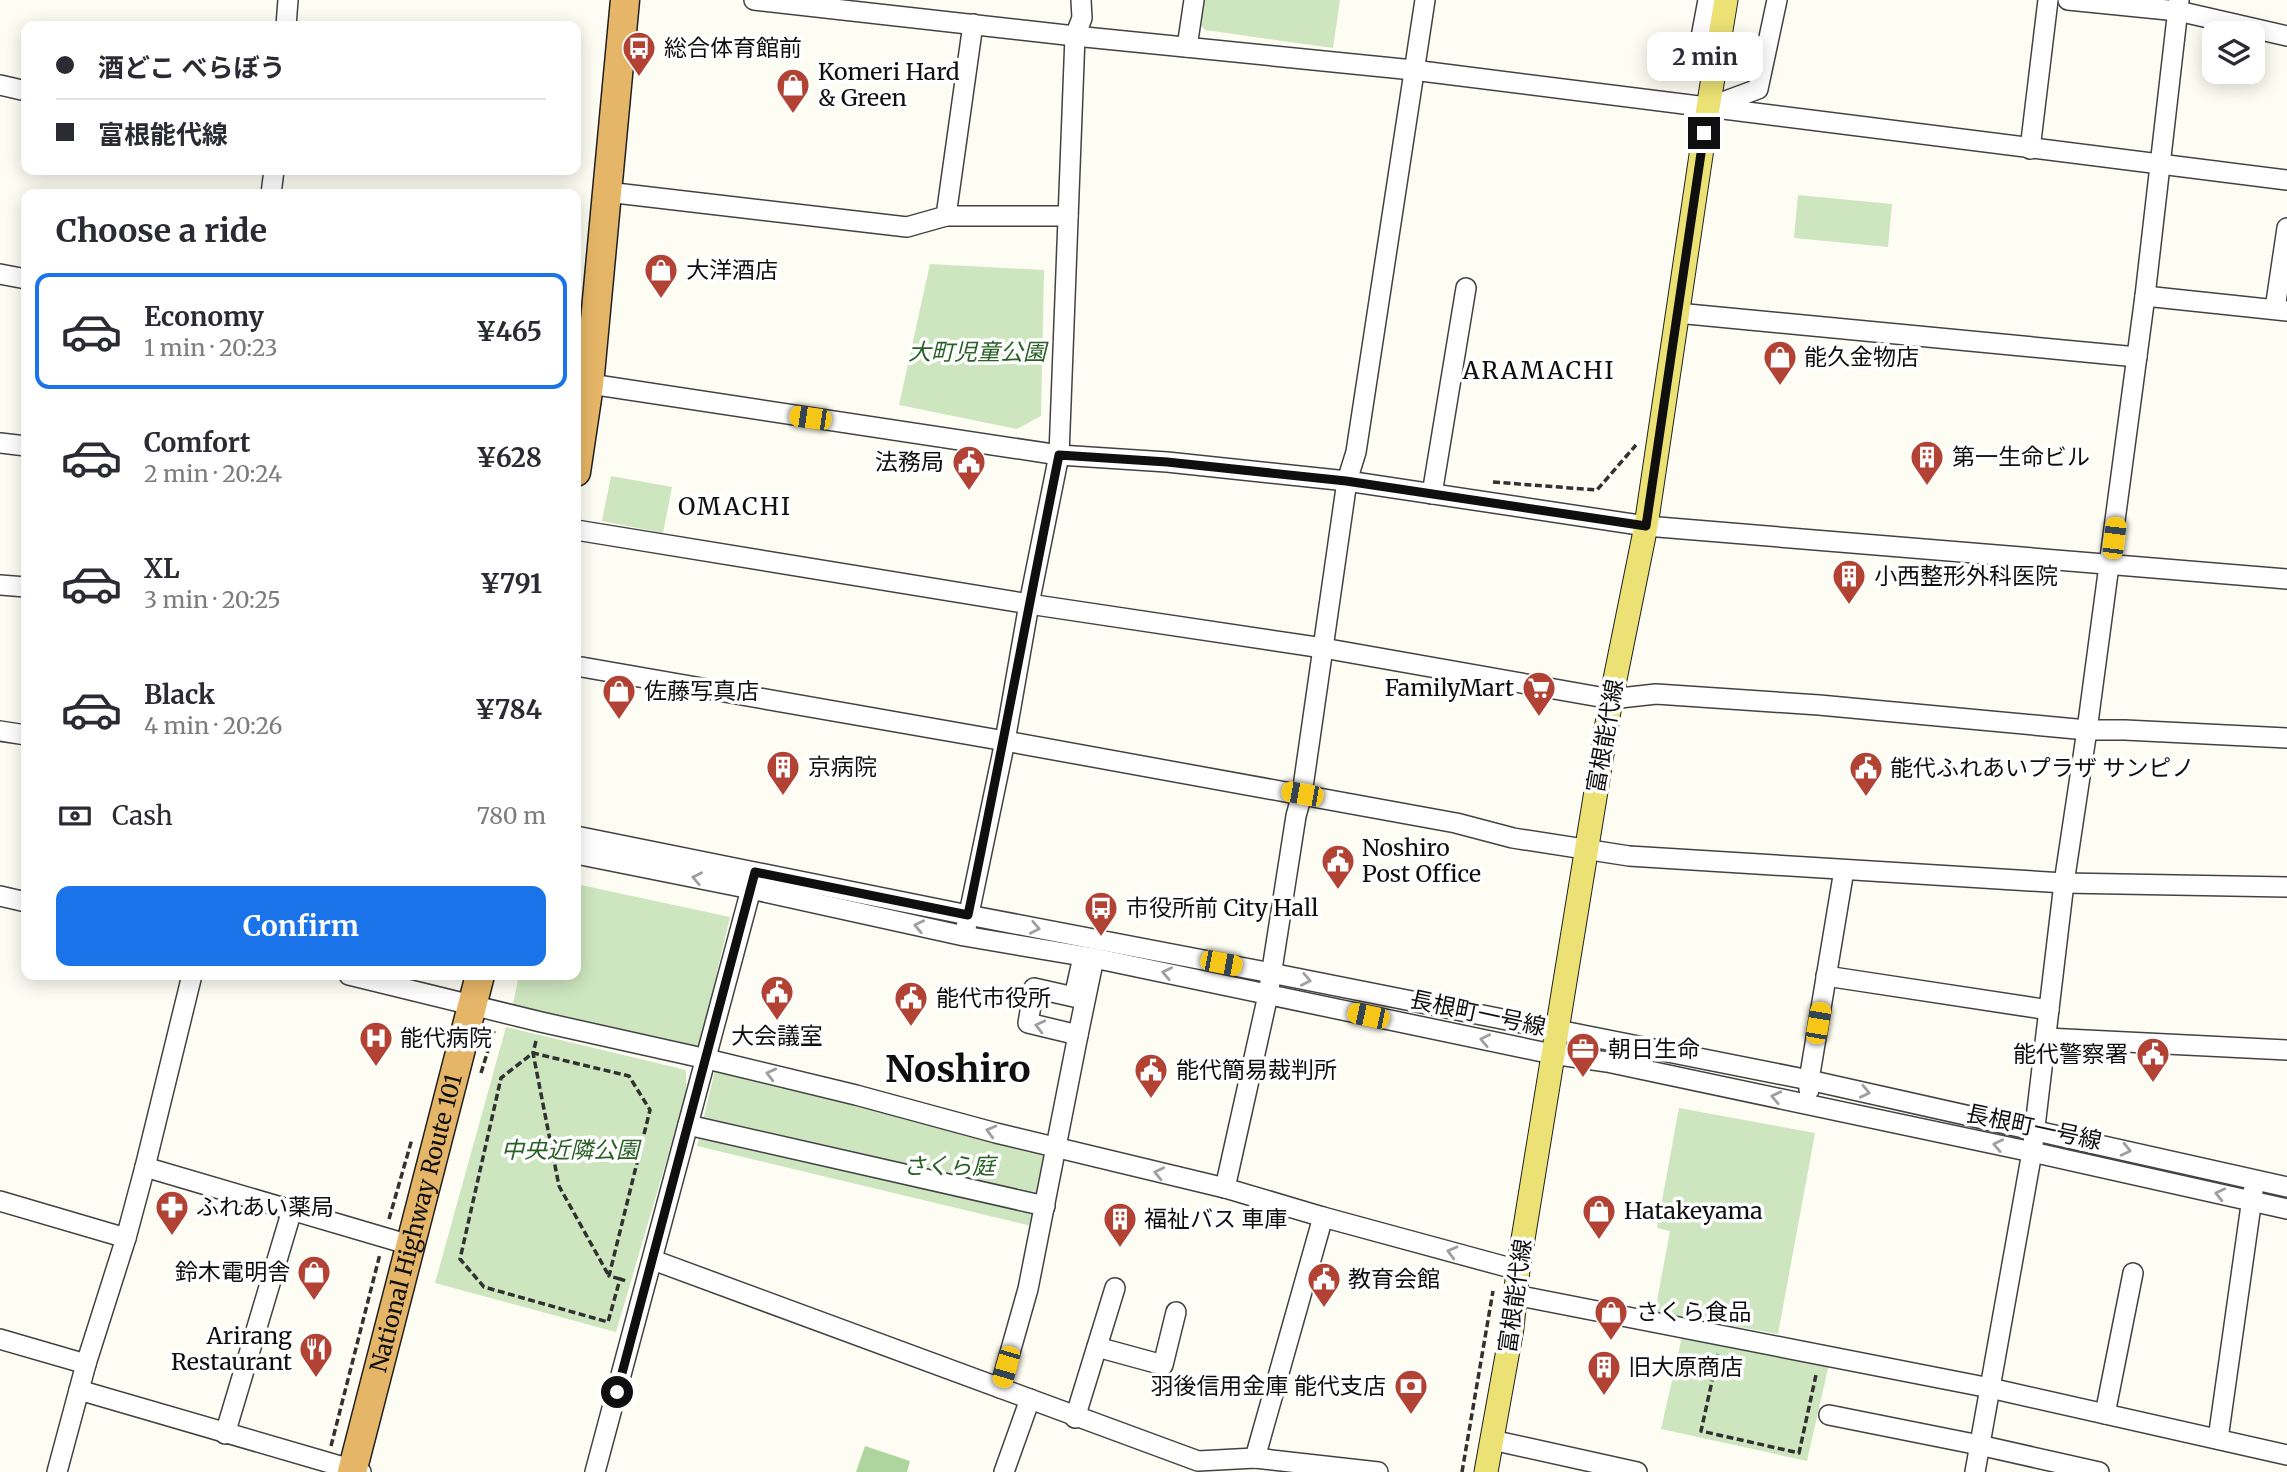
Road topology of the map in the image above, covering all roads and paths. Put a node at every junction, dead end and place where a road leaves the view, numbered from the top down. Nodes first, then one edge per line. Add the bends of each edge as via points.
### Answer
1 (288, 0) edge
2 (625, 0) edge
3 (754, 0) edge
4 (1081, 0) edge
5 (1182, 0) edge
6 (1194, 0) edge
7 (1425, 0) edge
8 (1708, 0) edge
9 (1726, 0) edge
10 (1777, 0) edge
11 (2048, 0) edge
12 (2068, 0) edge
13 (2179, 5) edge
14 (286, 21) edge
15 (973, 24) junction
16 (1075, 36) junction
17 (2287, 36) edge
18 (1181, 46) junction
19 (1696, 64) dead end
20 (1413, 69) junction
21 (0, 86) edge
22 (21, 90) edge
23 (1708, 108) junction
24 (2030, 149) junction
25 (2160, 164) junction
26 (2287, 180) edge
27 (607, 192) junction
28 (946, 216) junction
29 (1068, 216) junction
30 (2287, 228) edge
31 (0, 274) edge
32 (21, 278) edge
33 (1466, 288) dead end
34 (2145, 296) junction
35 (2281, 310) edge
36 (1676, 313) junction
37 (2137, 357) junction
38 (582, 383) edge
39 (0, 443) edge
40 (1637, 444) dead end
41 (21, 445) edge
42 (1059, 455) junction
43 (1346, 481) junction
44 (1489, 482) dead end
45 (1433, 494) junction
46 (1646, 526) junction
47 (581, 531) edge
48 (2110, 564) junction
49 (2287, 579) edge
50 (0, 585) edge
51 (21, 587) edge
52 (1029, 604) junction
53 (1323, 649) junction
54 (581, 667) edge
55 (1611, 699) junction
56 (2087, 730) junction
57 (0, 731) edge
58 (21, 735) edge
59 (2287, 738) edge
60 (1004, 741) junction
61 (1302, 794) junction
62 (581, 837) edge
63 (1586, 850) junction
64 (581, 855) edge
65 (1844, 870) junction
66 (753, 881) junction
67 (2064, 883) junction
68 (2287, 887) edge
69 (0, 896) edge
70 (21, 901) edge
71 (968, 915) junction
72 (964, 936) junction
73 (1088, 958) junction
74 (1271, 973) junction
75 (1826, 976) junction
76 (191, 980) edge
77 (369, 980) edge
78 (479, 980) edge
79 (1268, 995) junction
80 (473, 1006) junction
81 (2049, 1010) junction
82 (1557, 1031) junction
83 (1079, 1035) junction
84 (2046, 1038) junction
85 (2287, 1050) edge
86 (533, 1053) junction
87 (1552, 1054) junction
88 (707, 1059) junction
89 (1809, 1080) junction
90 (1809, 1104) junction
91 (688, 1125) junction
92 (2035, 1129) junction
93 (1057, 1148) junction
94 (2032, 1152) junction
95 (145, 1167) junction
96 (2255, 1180) junction
97 (2287, 1187) edge
98 (1225, 1188) junction
99 (0, 1201) edge
100 (2251, 1201) junction
101 (1045, 1206) junction
102 (2287, 1209) edge
103 (292, 1210) junction
104 (1322, 1217) junction
105 (126, 1238) junction
106 (410, 1245) junction
107 (653, 1260) junction
108 (1508, 1267) junction
109 (2133, 1273) dead end
110 (609, 1276) junction
111 (620, 1279) junction
112 (645, 1286) junction
113 (1115, 1288) dead end
114 (1516, 1295) junction
115 (1176, 1312) dead end
116 (0, 1339) edge
117 (1097, 1347) junction
118 (1718, 1353) dead end
119 (86, 1364) junction
120 (1804, 1372) dead end
121 (1000, 1388) junction
122 (1990, 1388) junction
123 (79, 1390) junction
124 (1030, 1399) junction
125 (2105, 1414) junction
126 (1829, 1415) dead end
127 (1075, 1418) junction
128 (225, 1434) junction
129 (2218, 1439) junction
130 (1492, 1440) junction
131 (1979, 1445) junction
132 (2287, 1455) edge
133 (1255, 1458) junction
134 (1197, 1467) edge
135 (355, 1471) edge
136 (57, 1472) edge
137 (595, 1472) edge
138 (1004, 1472) edge
139 (1378, 1472) edge
140 (1462, 1472) edge
141 (1486, 1472) edge
142 (1637, 1472) edge
143 (1975, 1472) edge
144 (2099, 1472) edge

1 - 14 street
2 - 27 highway
3 - 15 street
4 - 16 street via 1082,18
5 - 18 street
6 - 18 street
7 - 20 street
8 - 19 street
9 - 23 main road, 富根能代線
10 - 23 street via 1758,89
11 - 24 street
12 - 13 street
13 - 17 street
13 - 25 street
15 - 16 street
15 - 28 street
16 - 18 street
16 - 29 street
18 - 20 street
20 - 23 street
20 - 43 street via 1356,452
21 - 22 street
23 - 24 street
23 - 36 main road, 富根能代線
24 - 25 street
25 - 26 street
25 - 34 street
27 - 28 street via 907,227
27 - 38 highway
28 - 29 street
29 - 42 street
30 - 35 street
31 - 32 street
33 - 45 street
34 - 35 street
34 - 37 street
36 - 37 street
36 - 46 main road, 富根能代線
37 - 48 street
38 - 42 street
39 - 41 street
40 - 44 path via 1597,490
42 - 43 street
42 - 52 street
43 - 45 street
43 - 53 street
45 - 46 street
46 - 48 street
46 - 55 main road, 富根能代線
47 - 52 street
48 - 49 street
48 - 56 street
50 - 51 street
52 - 53 street
52 - 60 street
53 - 55 street
53 - 61 street
54 - 60 street
55 - 56 street via 1670,694
55 - 63 main road, 富根能代線
56 - 59 street
56 - 67 street
57 - 58 street
60 - 61 street
60 - 71 street
61 - 63 street
61 - 74 street
62 - 66 street
63 - 65 street
63 - 82 main road, 富根能代線
66 -> 64 street, 長根町一号線
65 - 67 street
65 - 75 street
66 - 71 street
72 -> 66 street, 長根町一号線
66 - 88 street
67 - 68 street
67 - 81 street
69 - 70 street
71 - 72 street
71 -> 74 street
72 - 73 street, 長根町一号線
79 -> 73 street, 長根町一号線
73 - 83 street
83 -> 73 street via 1028,1023 1034,988 1074,997
74 - 79 street
74 -> 82 street
75 - 81 street
75 - 89 street
76 - 95 street
77 - 80 street
78 - 80 highway, National Highway Route 101
87 -> 79 street, 長根町一号線
79 - 98 street
80 - 88 street
80 - 106 highway, National Highway Route 101
81 - 84 street
82 - 87 main road, 富根能代線
82 - 89 street
83 - 93 street
84 - 85 street
84 - 92 street
86 - 110 path via 559,1186
86 - 110 path via 629,1076 650,1110
86 - 111 path via 501,1078 460,1259 484,1287 608,1322
90 -> 87 street, 長根町一号線
87 - 108 main road, 富根能代線
88 - 91 street
93 -> 88 street
89 - 90 street
89 -> 92 street
94 -> 90 street, 長根町一号線
91 - 101 street
91 - 107 street
92 - 94 street
92 -> 96 street
98 -> 93 street
93 - 101 street
100 -> 94 street, 長根町一号線
94 - 122 street
95 - 103 street
95 - 105 street
96 - 97 street
96 - 100 street
98 - 104 street
99 - 105 street
100 - 102 street, 長根町一号線
100 - 129 street
101 - 121 street
103 - 106 street
103 - 128 street
108 -> 104 street
104 - 133 street
105 - 119 street
106 - 135 highway, National Highway Route 101
107 - 112 street
107 - 121 street
108 - 114 main road, 富根能代線
108 - 140 path
109 - 125 street
110 - 111 path
111 - 112 path
112 - 137 street
113 - 117 street
114 - 122 street
114 - 130 main road, 富根能代線
115 - 117 street via 1163,1365
116 - 119 street
117 - 127 street
118 - 120 path via 1701,1430 1799,1452 1816,1375
119 - 123 street
121 - 124 street
122 - 125 street
122 - 131 street
123 - 128 street
123 - 136 street
124 - 127 street
124 - 138 street
125 - 129 street
126 - 131 street
127 - 134 street
128 - 135 street
129 - 132 street
130 - 141 main road, 富根能代線
130 - 142 street
131 - 143 street
131 - 144 street
133 - 134 street
133 - 139 street

